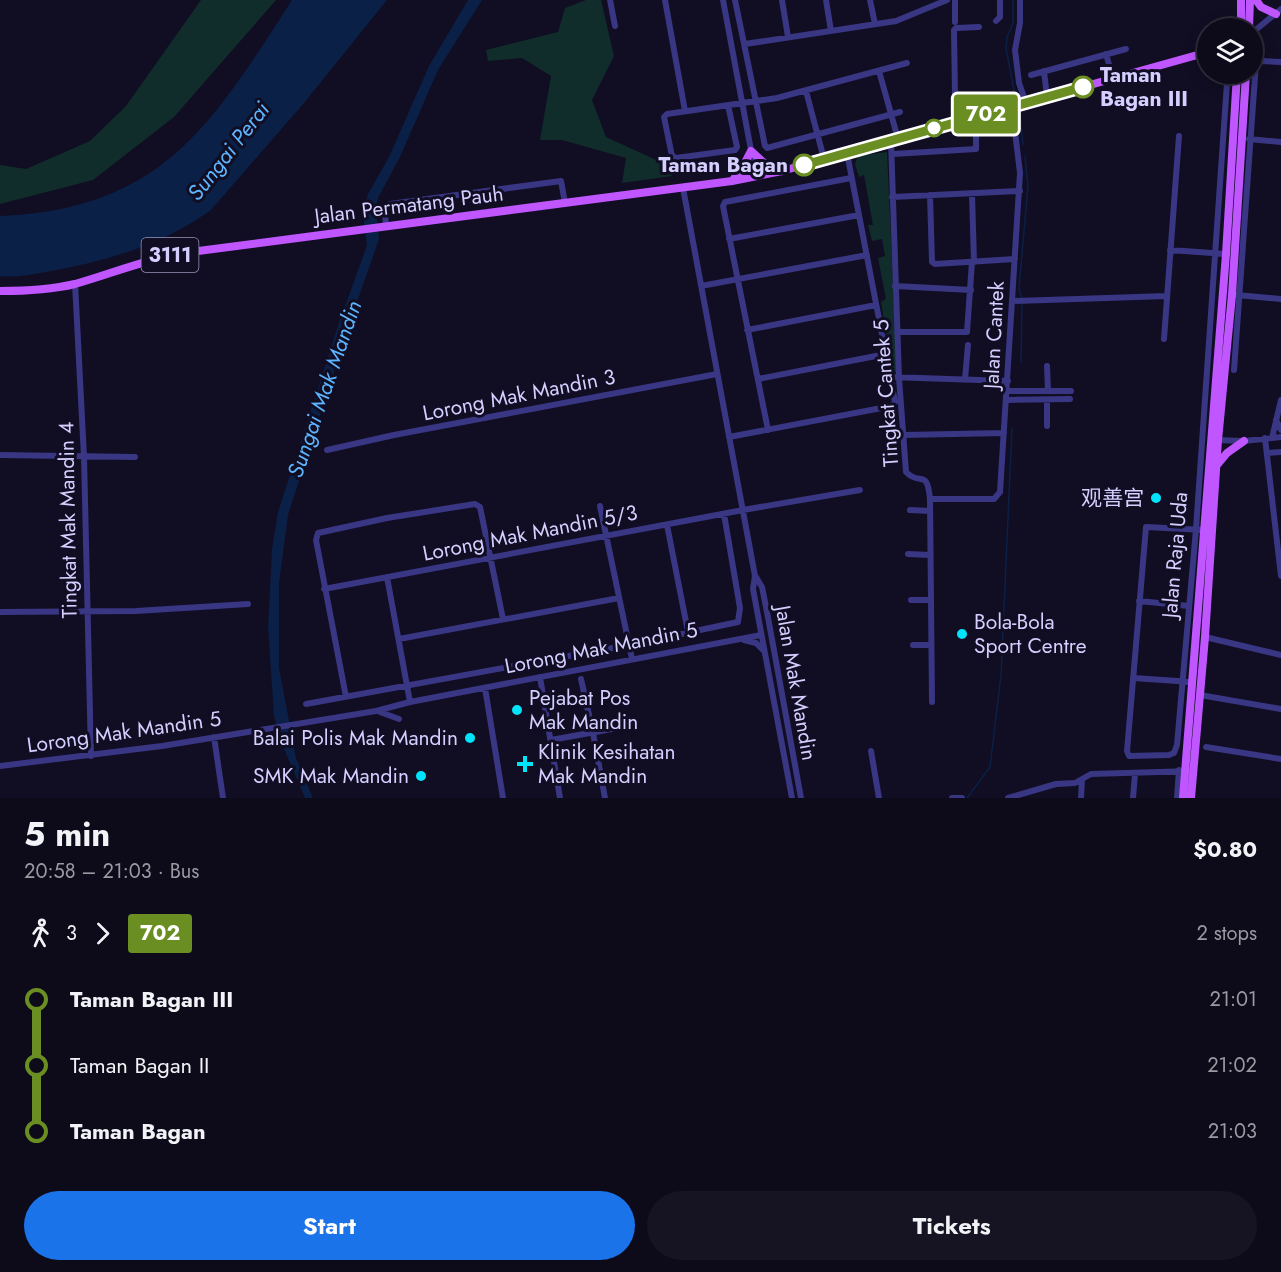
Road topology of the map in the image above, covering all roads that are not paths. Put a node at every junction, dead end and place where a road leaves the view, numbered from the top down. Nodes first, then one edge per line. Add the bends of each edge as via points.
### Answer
1 (610, 0) edge
2 (665, 0) edge
3 (723, 0) edge
4 (735, 0) edge
5 (782, 0) edge
6 (826, 0) edge
7 (870, 0) edge
8 (947, 0) edge
9 (955, 0) edge
10 (1000, 0) edge
11 (1020, 0) edge
12 (1241, 0) edge
13 (1250, 0) edge
14 (1256, 0) edge
15 (1278, 12) edge
16 (1240, 18) edge
17 (1249, 18) edge
18 (996, 21) dead end
19 (955, 22) dead end
20 (875, 24) junction
21 (1263, 24) edge
22 (615, 26) dead end
23 (979, 27) dead end
24 (831, 31) junction
25 (788, 38) junction
26 (745, 44) junction
27 (1126, 49) dead end
28 (1106, 54) junction
29 (1197, 56) edge
30 (1281, 62) edge
31 (907, 63) dead end
32 (879, 71) junction
33 (1044, 71) junction
34 (1031, 75) dead end
35 (1113, 78) junction
36 (1227, 84) edge
37 (1236, 84) edge
38 (1245, 84) edge
39 (807, 91) junction
40 (1047, 97) junction
41 (756, 102) junction
42 (742, 103) junction
43 (1025, 103) junction
44 (728, 105) junction
45 (1012, 107) junction
46 (685, 111) junction
47 (900, 112) dead end
48 (891, 114) junction
49 (973, 118) junction
50 (959, 121) junction
51 (818, 134) junction
52 (1179, 136) dead end
53 (1233, 138) junction
54 (1242, 139) junction
55 (894, 140) junction
56 (1251, 140) junction
57 (1281, 142) edge
58 (751, 151) junction
59 (847, 153) junction
60 (892, 154) junction
61 (824, 159) junction
62 (782, 171) junction
63 (756, 177) junction
64 (851, 178) junction
65 (732, 181) junction
66 (684, 188) junction
67 (1020, 191) junction
68 (972, 194) junction
69 (930, 195) junction
70 (892, 197) junction
71 (565, 203) junction
72 (859, 215) junction
73 (382, 227) junction
74 (729, 239) junction
75 (1170, 250) junction
76 (1216, 253) junction
77 (1226, 254) junction
78 (867, 255) junction
79 (1015, 259) junction
80 (973, 262) junction
81 (737, 280) junction
82 (75, 283) junction
83 (701, 286) junction
84 (895, 286) junction
85 (970, 290) junction
86 (0, 291) edge
87 (1236, 295) junction
88 (1167, 296) junction
89 (1281, 299) edge
90 (1015, 301) junction
91 (876, 305) junction
92 (747, 330) junction
93 (897, 332) junction
94 (1164, 339) dead end
95 (968, 345) dead end
96 (886, 354) junction
97 (1047, 366) dead end
98 (1234, 370) dead end
99 (717, 374) junction
100 (890, 377) junction
101 (899, 378) junction
102 (758, 379) junction
103 (965, 379) junction
104 (1008, 381) junction
105 (1007, 391) junction
106 (1048, 391) junction
107 (1071, 391) dead end
108 (1070, 399) dead end
109 (1007, 400) junction
110 (1047, 400) junction
111 (1281, 400) edge
112 (1276, 419) junction
113 (1047, 426) dead end
114 (768, 429) junction
115 (1281, 430) edge
116 (1004, 433) junction
117 (903, 435) junction
118 (729, 437) junction
119 (1281, 437) edge
120 (1268, 438) junction
121 (1215, 440) junction
122 (1244, 441) junction
123 (327, 450) dead end
124 (1281, 452) edge
125 (1267, 453) junction
126 (0, 455) edge
127 (84, 457) junction
128 (135, 457) dead end
129 (1217, 465) junction
130 (860, 490) dead end
131 (1272, 495) junction
132 (1281, 495) edge
133 (930, 499) junction
134 (600, 506) dead end
135 (743, 510) junction
136 (910, 510) dead end
137 (930, 511) junction
138 (724, 514) junction
139 (667, 525) junction
140 (1196, 529) junction
141 (1205, 530) junction
142 (606, 536) junction
143 (1279, 544) edge
144 (909, 554) dead end
145 (930, 555) junction
146 (491, 558) junction
147 (755, 576) junction
148 (1281, 576) edge
149 (387, 577) junction
150 (324, 589) junction
151 (619, 598) junction
152 (911, 600) dead end
153 (931, 600) junction
154 (1139, 601) junction
155 (249, 604) dead end
156 (1189, 606) junction
157 (87, 611) junction
158 (0, 612) edge
159 (768, 618) junction
160 (503, 620) junction
161 (758, 620) junction
162 (688, 632) junction
163 (761, 635) junction
164 (1205, 637) junction
165 (399, 639) junction
166 (735, 640) junction
167 (629, 645) junction
168 (913, 645) dead end
169 (931, 645) junction
170 (772, 650) junction
171 (765, 653) junction
172 (1281, 655) edge
173 (632, 659) junction
174 (540, 677) junction
175 (1132, 678) junction
176 (581, 679) dead end
177 (1182, 681) junction
178 (1192, 682) junction
179 (406, 686) junction
180 (486, 688) junction
181 (1200, 695) junction
182 (346, 697) junction
183 (410, 702) junction
184 (932, 702) dead end
185 (306, 704) dead end
186 (1281, 709) edge
187 (376, 711) junction
188 (399, 718) dead end
189 (634, 725) dead end
190 (594, 733) junction
191 (214, 737) junction
192 (551, 740) junction
193 (1206, 747) dead end
194 (872, 751) dead end
195 (91, 756) junction
196 (1281, 759) edge
197 (0, 766) edge
198 (1186, 771) junction
199 (1135, 774) junction
200 (1082, 780) junction
201 (1034, 795) edge
202 (223, 798) edge
203 (503, 798) edge
204 (560, 798) edge
205 (604, 798) edge
206 (792, 798) edge
207 (801, 798) edge
208 (879, 798) edge
209 (952, 798) edge
210 (960, 798) edge
211 (1008, 798) edge
212 (1081, 798) edge
213 (1133, 798) edge
214 (1177, 798) edge
215 (1183, 798) edge
216 (1191, 798) edge

1 - 22 street
2 - 46 street
3 - 42 street
4 - 26 street
5 - 25 street
6 - 24 street
7 - 20 street
8 - 20 street via 904,19
9 - 19 street
10 - 18 street via 1000,18
11 - 43 street via 1015,50
12 - 16 main road
13 - 17 main road
14 - 15 main road via 1261,7
15 - 21 street
20 - 24 street
23 - 50 street via 954,30
24 - 25 street
25 - 26 street
26 - 41 street
27 - 28 street
28 - 33 street
28 - 35 street
29 - 35 main road, Jalan Permatang Pauh / 3111
30 - 56 street via 1257,63
31 - 32 street
32 - 39 street
32 - 48 street
33 - 34 street
33 - 40 street
35 - 40 main road, Jalan Permatang Pauh / 3111
36 - 76 street, Jalan Raja Uda
37 - 53 main road, Jalan Raja Uda
38 - 54 main road, Jalan Raja Uda
39 - 41 street
39 - 51 street
40 - 43 main road, Jalan Permatang Pauh / 3111
41 - 42 street
41 - 51 street via 765,146
42 - 44 street
42 - 58 street
43 - 45 main road, Jalan Permatang Pauh / 3111
44 - 46 street
44 - 46 street via 735,150 676,158 672,156 664,117
45 - 49 main road, Jalan Permatang Pauh / 3111
45 - 67 street, Jalan Cantek
47 - 48 street
48 - 51 street
48 - 55 street
49 - 50 main road, Jalan Permatang Pauh / 3111
49 - 60 street via 978,147 975,149
50 - 55 main road, Jalan Permatang Pauh / 3111
51 - 61 street
52 - 75 street
53 - 54 street
53 - 77 main road, Jalan Raja Uda
54 - 56 street
54 - 87 main road, Jalan Raja Uda
55 - 59 main road, Jalan Permatang Pauh / 3111
55 - 60 street, Tingkat Cantek 5
56 - 57 street
56 - 87 street
58 - 62 main road via 764,163
58 - 63 street
58 - 65 main road
59 - 61 main road, Jalan Permatang Pauh / 3111
59 - 64 street
60 - 70 street, Tingkat Cantek 5
61 - 62 main road, Jalan Permatang Pauh / 3111
62 - 63 main road, Jalan Permatang Pauh / 3111
63 - 65 main road, Jalan Permatang Pauh / 3111
64 - 72 street
64 - 74 street via 725,202
65 - 66 main road, Jalan Permatang Pauh / 3111
66 - 71 main road, Jalan Permatang Pauh / 3111
66 - 83 street
67 - 68 street
67 - 79 street, Jalan Cantek
68 - 69 street
68 - 80 street
69 - 70 street
69 - 80 street via 932,262
70 - 84 street, Tingkat Cantek 5
71 - 73 main road, Jalan Permatang Pauh / 3111
71 - 73 street via 561,181 390,204
72 - 74 street
72 - 78 street
73 - 82 main road, Jalan Permatang Pauh / 3111 via 167,256
74 - 81 street
75 - 76 street
75 - 88 street
76 - 77 street
76 - 140 street, Jalan Raja Uda
77 - 121 main road, Jalan Raja Uda
78 - 81 street
78 - 91 street
79 - 80 street
79 - 90 street, Jalan Cantek
80 - 85 street
81 - 83 street
81 - 92 street
82 - 86 main road, Jalan Permatang Pauh / 3111 via 30,291
82 - 127 street, Tingkat Mak Mandin 4
83 - 99 street
84 - 85 street
84 - 93 street, Tingkat Cantek 5
85 - 93 street via 967,332
87 - 89 street
87 - 98 street
87 - 121 main road, Jalan Raja Uda
88 - 90 street
88 - 94 street
90 - 104 street, Jalan Cantek
91 - 92 street
91 - 96 street
92 - 102 street
93 - 101 street, Tingkat Cantek 5
95 - 103 street
96 - 100 street
96 - 102 street
97 - 106 street
99 - 118 street
99 - 123 street, Lorong Mak Mandin 3
100 - 101 street
100 - 114 street via 895,402 892,406
101 - 103 street
101 - 117 street, Tingkat Cantek 5
102 - 114 street
103 - 104 street
104 - 105 street, Jalan Cantek
105 - 106 street
105 - 109 street, Jalan Cantek
106 - 107 street
108 - 110 street
109 - 110 street
109 - 116 street, Jalan Cantek
110 - 113 street
111 - 112 street
112 - 115 street
112 - 120 street
114 - 118 street
116 - 117 street
116 - 133 street, Jalan Cantek via 998,497
117 - 133 street, Tingkat Cantek 5 via 906,472 924,478
118 - 135 street
119 - 120 street
120 - 122 street
120 - 125 street
121 - 122 street
121 - 129 main road, Jalan Raja Uda
121 - 141 main road, Jalan Raja Uda
122 - 129 main road
124 - 125 street
125 - 131 street
126 - 127 street
127 - 128 street
127 - 157 street, Tingkat Mak Mandin 4
129 - 164 main road, Jalan Raja Uda
130 - 135 street, Lorong Mak Mandin 5/3
131 - 132 street
131 - 143 street
133 - 137 street
134 - 142 street
135 - 138 street, Lorong Mak Mandin 5/3
135 - 147 street
136 - 137 street
137 - 145 street
138 - 139 street, Lorong Mak Mandin 5/3
138 - 162 street via 740,617 733,624
139 - 142 street, Lorong Mak Mandin 5/3
139 - 162 street
140 - 141 street
140 - 154 street, Jalan Raja Uda via 1146,527
140 - 156 street, Jalan Raja Uda
141 - 178 main road, Jalan Raja Uda
142 - 146 street, Lorong Mak Mandin 5/3
142 - 151 street
143 - 148 street
144 - 145 street
145 - 153 street
146 - 149 street, Lorong Mak Mandin 5/3
146 - 150 street via 480,507 475,504 387,518 318,533
146 - 160 street
147 - 159 street, Jalan Mak Mandin via 762,587
147 - 161 street
149 - 150 street, Lorong Mak Mandin 5/3
149 - 165 street
150 - 182 street
151 - 160 street
151 - 167 street
152 - 153 street
153 - 169 street
154 - 156 street
154 - 175 street, Jalan Raja Uda
155 - 157 street
156 - 177 street, Jalan Raja Uda
157 - 158 street
157 - 195 street, Tingkat Mak Mandin 4
159 - 163 street
159 - 170 street, Jalan Mak Mandin
160 - 165 street
161 - 163 street
161 - 166 street via 754,631
162 - 167 street
163 - 166 street, Lorong Mak Mandin 5
163 - 170 street
163 - 171 street, Jalan Mak Mandin
164 - 172 street
164 - 181 main road, Jalan Raja Uda
165 - 179 street
166 - 171 street via 756,643
166 - 173 street, Lorong Mak Mandin 5
167 - 173 street
167 - 179 street
168 - 169 street
169 - 184 street
170 - 207 street, Jalan Mak Mandin
171 - 206 street, Jalan Mak Mandin
173 - 174 street, Lorong Mak Mandin 5
174 - 180 street, Lorong Mak Mandin 5
174 - 192 street
175 - 177 street
175 - 177 street, Jalan Raja Uda via 1129,756 1169,755 1177,749
176 - 190 street
177 - 178 street
178 - 198 main road, Jalan Raja Uda
179 - 182 street
179 - 183 street
180 - 183 street, Lorong Mak Mandin 5
180 - 203 street
181 - 186 street
181 - 198 main road, Jalan Raja Uda
182 - 185 street
183 - 187 street, Lorong Mak Mandin 5
187 - 188 street
187 - 191 street, Lorong Mak Mandin 5
189 - 190 street
190 - 192 street
190 - 205 street
191 - 195 street, Lorong Mak Mandin 5
191 - 202 street
192 - 204 street
193 - 196 street
194 - 208 street
195 - 197 street, Lorong Mak Mandin 5
198 - 199 street
198 - 214 street
198 - 215 main road, Jalan Raja Uda
198 - 216 main road, Jalan Raja Uda
199 - 200 street via 1091,774
199 - 213 street
200 - 201 street via 1056,784
200 - 212 street
201 - 211 street
209 - 210 street

